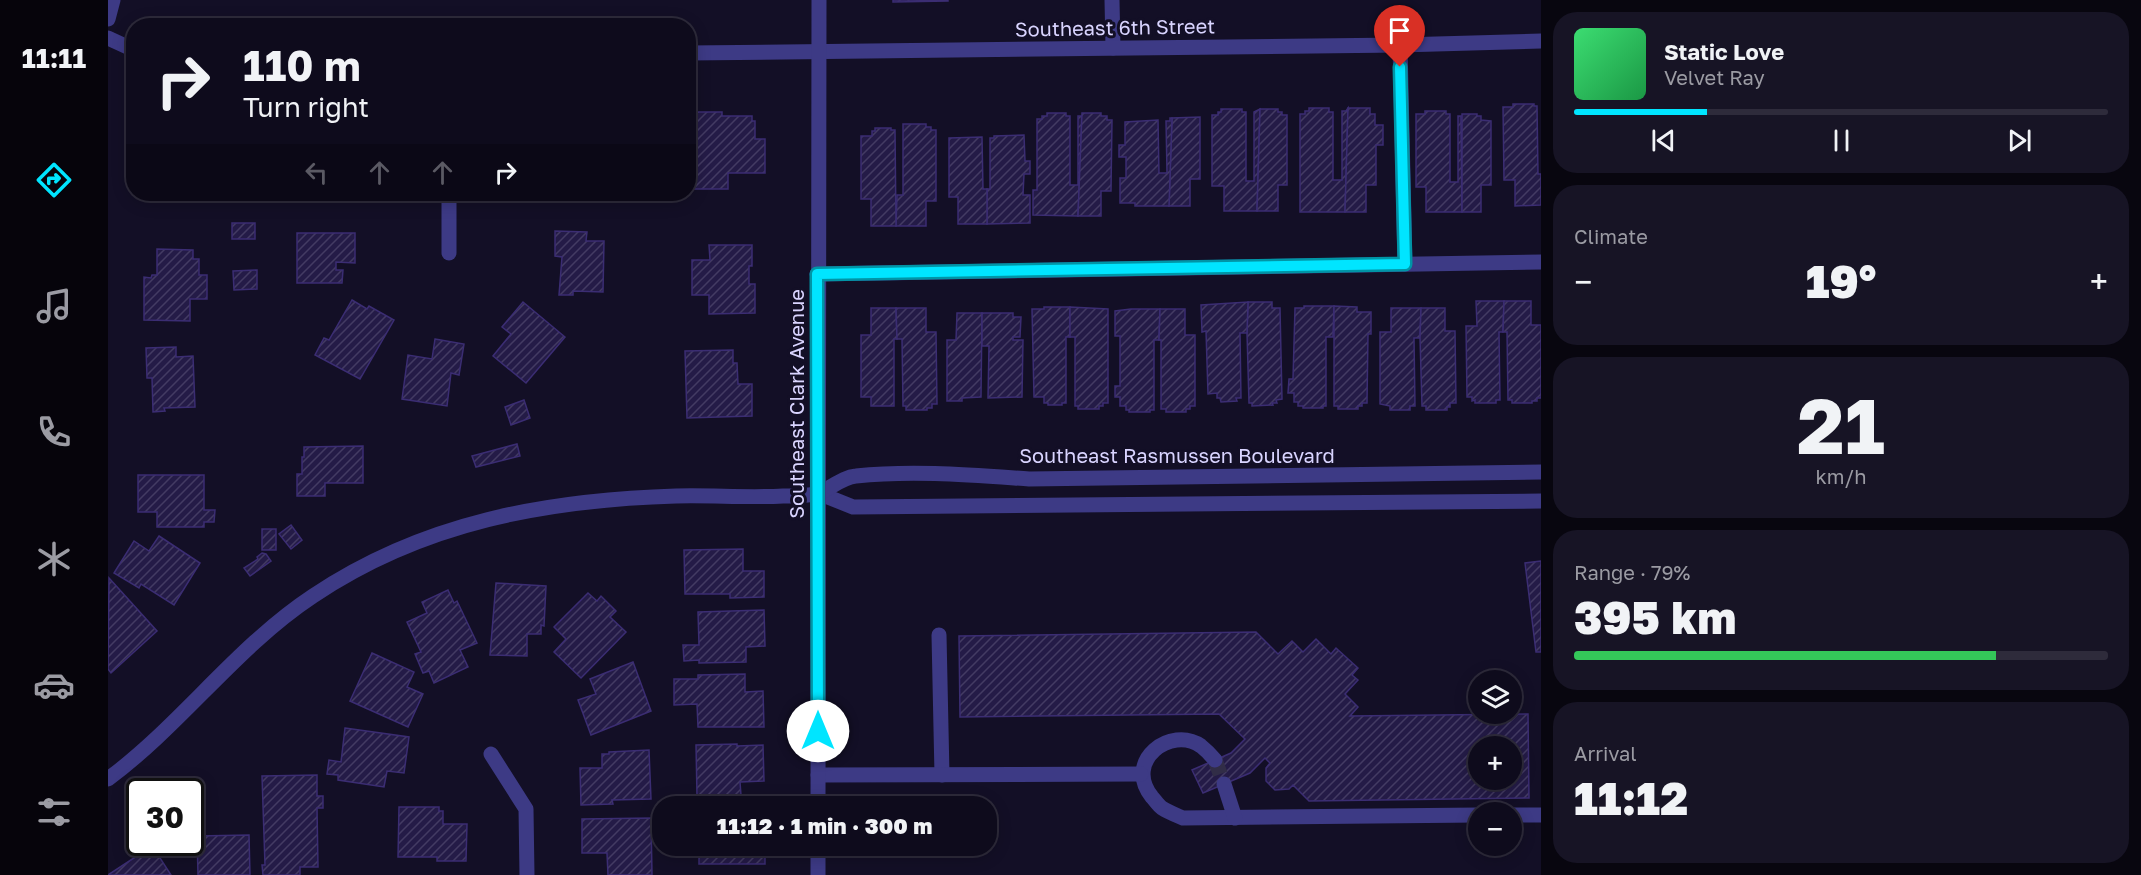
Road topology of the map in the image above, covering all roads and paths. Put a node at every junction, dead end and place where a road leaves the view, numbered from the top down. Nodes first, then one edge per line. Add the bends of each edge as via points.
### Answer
1 (113, 0) edge
2 (819, 0) edge
3 (1112, 0) edge
4 (108, 19) edge
5 (108, 38) edge
6 (1541, 41) edge
7 (1400, 45) junction
8 (126, 46) edge
9 (1113, 48) junction
10 (819, 51) junction
11 (696, 53) edge
12 (449, 201) edge
13 (449, 253) dead end
14 (1541, 262) edge
15 (1405, 264) junction
16 (817, 274) junction
17 (1541, 472) edge
18 (818, 493) junction
19 (1541, 501) edge
20 (939, 635) dead end
21 (491, 754) dead end
22 (1215, 760) tunnel mouth
23 (1141, 774) junction
24 (818, 775) junction
25 (942, 775) junction
26 (108, 779) edge
27 (1224, 784) tunnel mouth
28 (818, 796) edge
29 (1468, 815) edge
30 (1522, 815) edge
31 (1541, 815) edge
32 (1235, 818) junction
33 (818, 856) edge
34 (527, 875) edge
35 (818, 875) edge

1 - 4 street
2 - 10 street, Southeast Clark Avenue
3 - 9 street
5 - 8 street
6 - 7 street, Southeast 6th Street
7 - 9 street, Southeast 6th Street
7 - 15 street
9 - 10 street, Southeast 6th Street
10 - 11 street, Southeast 6th Street
10 - 16 street, Southeast Clark Avenue
12 - 13 street
14 - 15 street
15 - 16 street
16 - 18 street, Southeast Clark Avenue
17 - 18 street, Southeast Rasmussen Boulevard via 1029,479 947,473 852,476
18 - 19 street, Southeast Rasmussen Boulevard via 853,507
18 - 24 street, Southeast Clark Avenue
18 - 26 street, Southeast Rasmussen Boulevard via 577,503 491,518 426,537 363,566 288,614
20 - 25 street
21 - 34 street via 526,809
22 - 23 street via 1200,745 1168,741 1148,755
23 - 25 street
23 - 32 street via 1146,789 1161,807 1183,818
24 - 25 street
24 - 28 street, Southeast Clark Avenue
27 - 32 street
29 - 32 street
30 - 31 street
33 - 35 street

